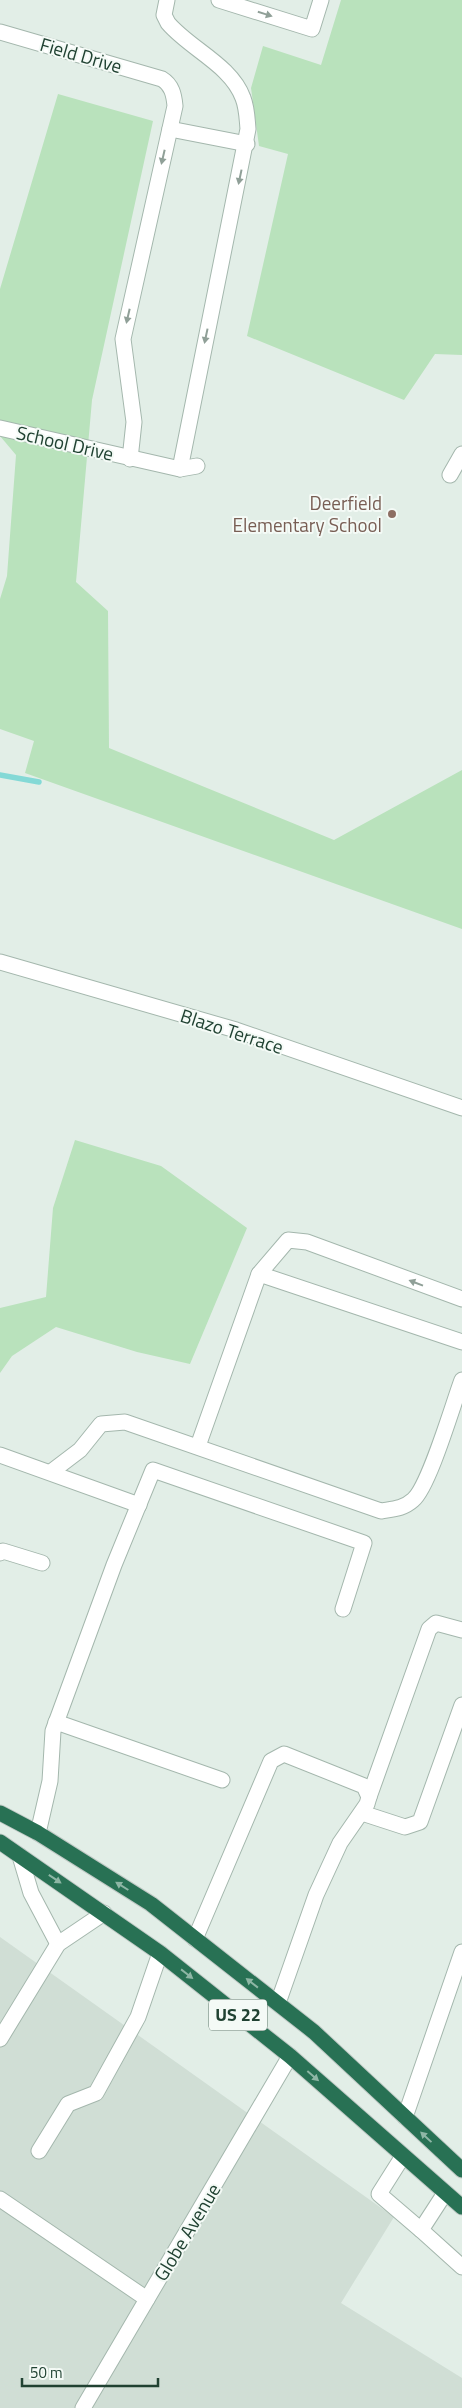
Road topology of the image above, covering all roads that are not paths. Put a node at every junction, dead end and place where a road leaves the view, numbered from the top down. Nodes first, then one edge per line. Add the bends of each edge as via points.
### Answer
1 (168, 0) edge
2 (219, 0) edge
3 (321, 0) edge
4 (0, 32) edge
5 (170, 129) junction
6 (248, 136) junction
7 (0, 428) edge
8 (462, 454) edge
9 (130, 459) junction
10 (198, 466) dead end
11 (180, 469) junction
12 (450, 475) dead end
13 (0, 962) edge
14 (462, 1108) edge
15 (259, 1274) junction
16 (462, 1299) edge
17 (462, 1342) edge
18 (462, 1380) edge
19 (198, 1446) junction
20 (0, 1455) edge
21 (51, 1472) junction
22 (139, 1505) junction
23 (0, 1553) edge
24 (42, 1563) dead end
25 (343, 1609) dead end
26 (462, 1630) edge
27 (462, 1705) edge
28 (56, 1722) junction
29 (222, 1780) dead end
30 (370, 1797) junction
31 (0, 1813) edge
32 (362, 1813) junction
33 (38, 1833) junction
34 (0, 1842) edge
35 (20, 1856) junction
36 (104, 1913) junction
37 (195, 1939) junction
38 (58, 1944) junction
39 (462, 1952) edge
40 (160, 1953) junction
41 (278, 2004) junction
42 (0, 2039) edge
43 (290, 2056) junction
44 (405, 2117) junction
45 (40, 2152) dead end
46 (404, 2156) junction
47 (462, 2170) edge
48 (445, 2192) junction
49 (0, 2198) edge
50 (462, 2207) edge
51 (421, 2230) junction
52 (462, 2267) edge
53 (147, 2299) junction
54 (83, 2408) edge

1 - 6 street via 164,15 168,23 240,90
2 -> 3 street via 312,29
4 - 5 street, Field Drive via 168,82 174,97
5 - 6 street
5 -> 9 street via 122,339 134,422
6 -> 11 street
7 - 9 street, School Drive
8 - 12 street
9 - 11 street, School Drive
10 - 11 street
13 - 14 street, Blazo Terrace via 236,1030
16 -> 15 street via 307,1242 288,1240
15 - 17 street
15 - 19 street
18 - 19 street via 425,1482 414,1500 401,1509 381,1511
19 - 21 street via 125,1422 101,1424 80,1450
20 - 21 street
21 - 22 street
22 - 25 street via 154,1470 364,1542
22 - 28 street
23 - 24 street via 3,1551
26 - 30 street via 436,1623 429,1629
27 - 32 street via 420,1822 405,1828
28 - 29 street
28 - 33 street via 50,1781
30 - 32 street
30 - 37 street via 364,1786 284,1754 271,1761
31 - 33 highway, US 22
32 - 41 street via 340,1843 316,1895
37 -> 33 highway, US 22 via 151,1904
34 - 35 highway, US 22
35 -> 36 highway, US 22
35 - 38 street via 31,1893
36 - 38 street
36 - 40 highway, US 22
41 -> 37 highway, US 22
38 - 42 street
39 - 44 street
40 -> 43 highway, US 22
40 - 45 street via 138,2017 96,2094 68,2104
41 - 44 highway, US 22 via 314,2032
43 -> 46 highway, US 22
43 - 53 street, Globe Avenue
47 -> 44 highway, US 22
46 - 48 highway, US 22
46 - 51 street via 379,2194
48 - 50 highway, US 22
48 - 51 street
49 - 53 street
51 - 52 street
53 - 54 street, Globe Avenue

